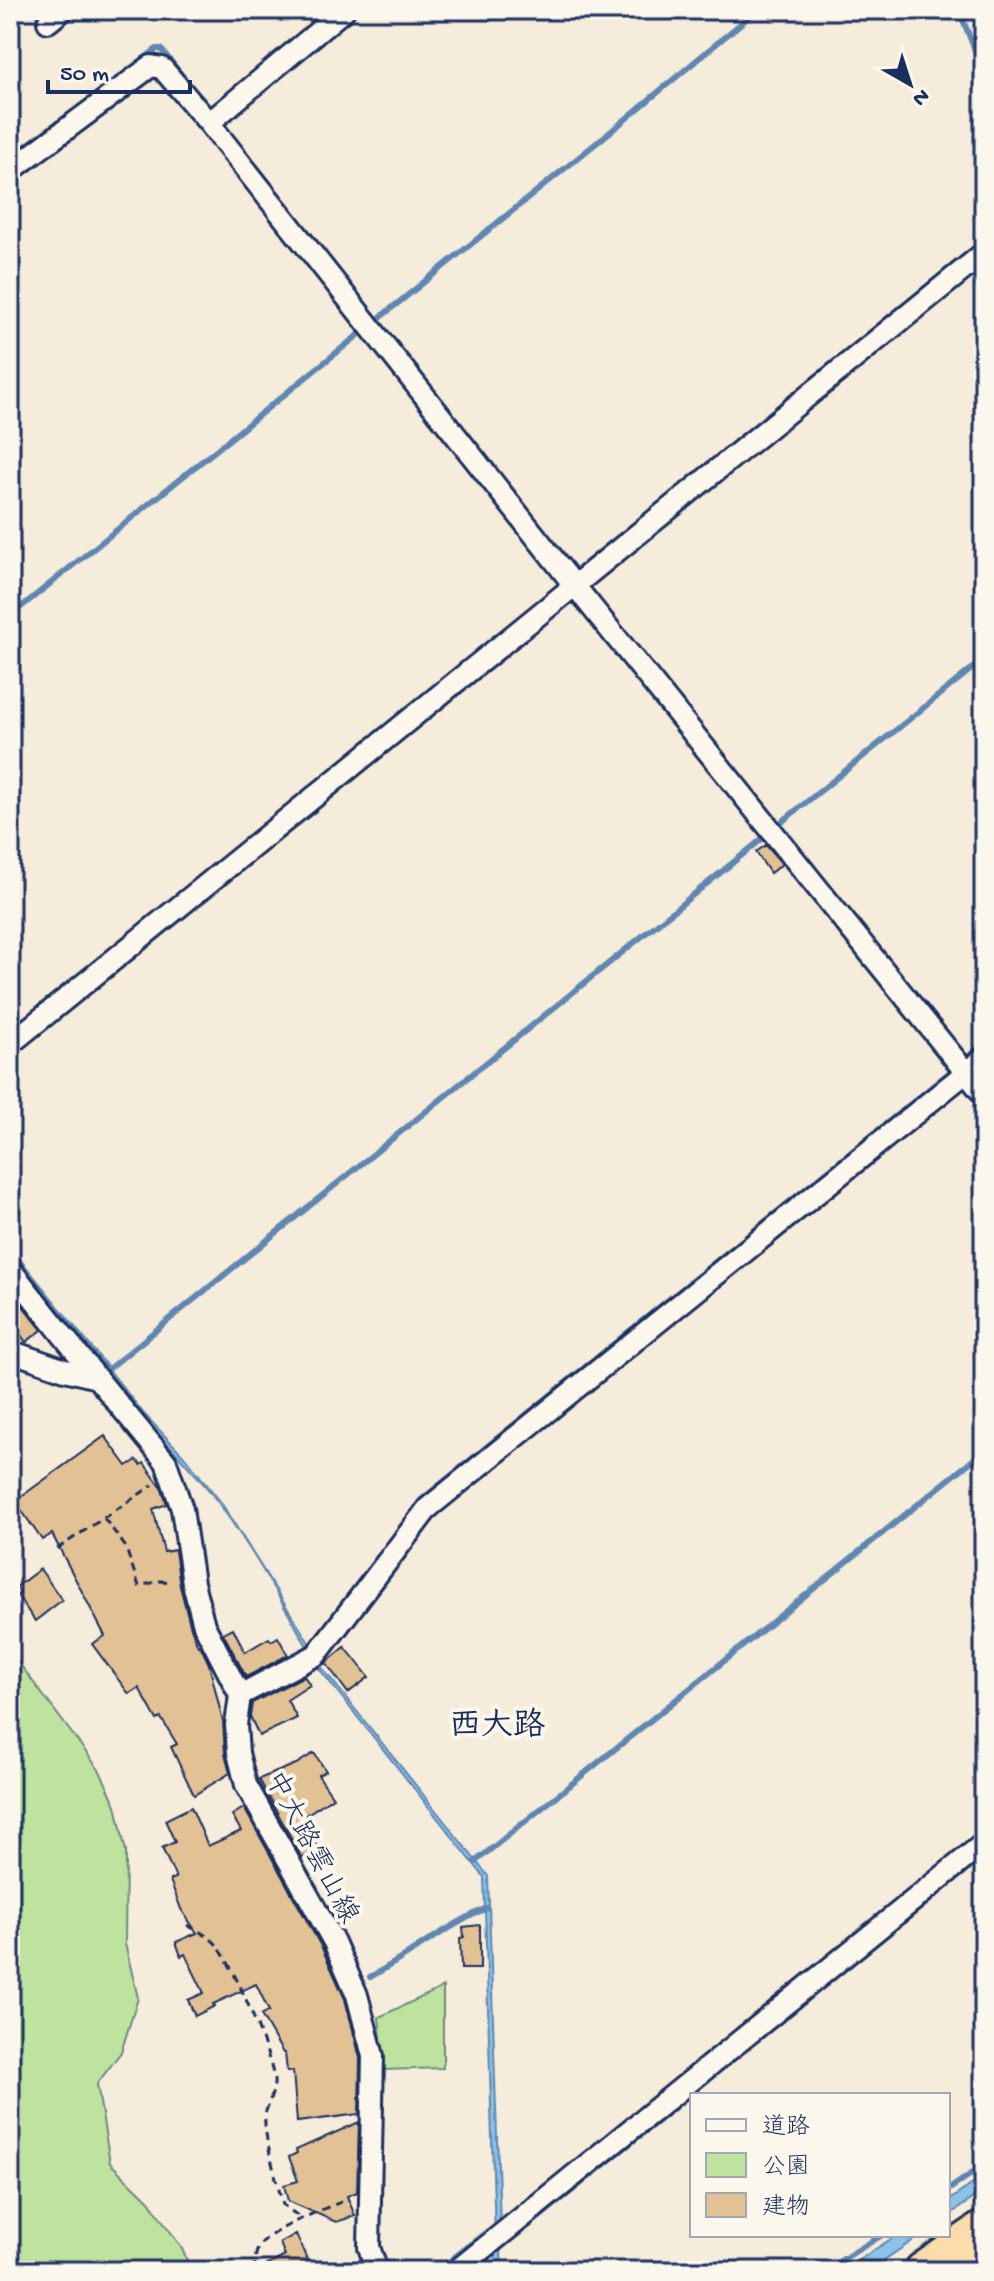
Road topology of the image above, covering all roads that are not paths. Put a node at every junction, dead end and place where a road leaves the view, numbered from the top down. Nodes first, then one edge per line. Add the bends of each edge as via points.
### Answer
1 (344, 10) edge
2 (209, 123) junction
3 (10, 171) edge
4 (984, 253) edge
5 (574, 585) junction
6 (10, 1044) edge
7 (984, 1058) edge
8 (966, 1073) junction
9 (984, 1095) edge
10 (10, 1269) edge
11 (10, 1351) edge
12 (97, 1378) junction
13 (240, 1695) junction
14 (984, 1843) edge
15 (984, 2229) edge
16 (377, 2271) edge
17 (456, 2271) edge
18 (923, 2271) edge

1 - 2 street
2 - 3 street via 162,68 151,66
2 - 5 street
4 - 5 street
5 - 6 street
5 - 8 street
7 - 8 street
8 - 9 street
8 - 13 street via 428,1508 316,1655
10 - 12 street
11 - 12 street
12 - 13 street via 166,1462 182,1509 204,1625
13 - 16 street, 中大路雲山線 via 236,1725 246,1785 334,1942 357,1995 373,2056 369,2247
14 - 17 street
15 - 18 highway

